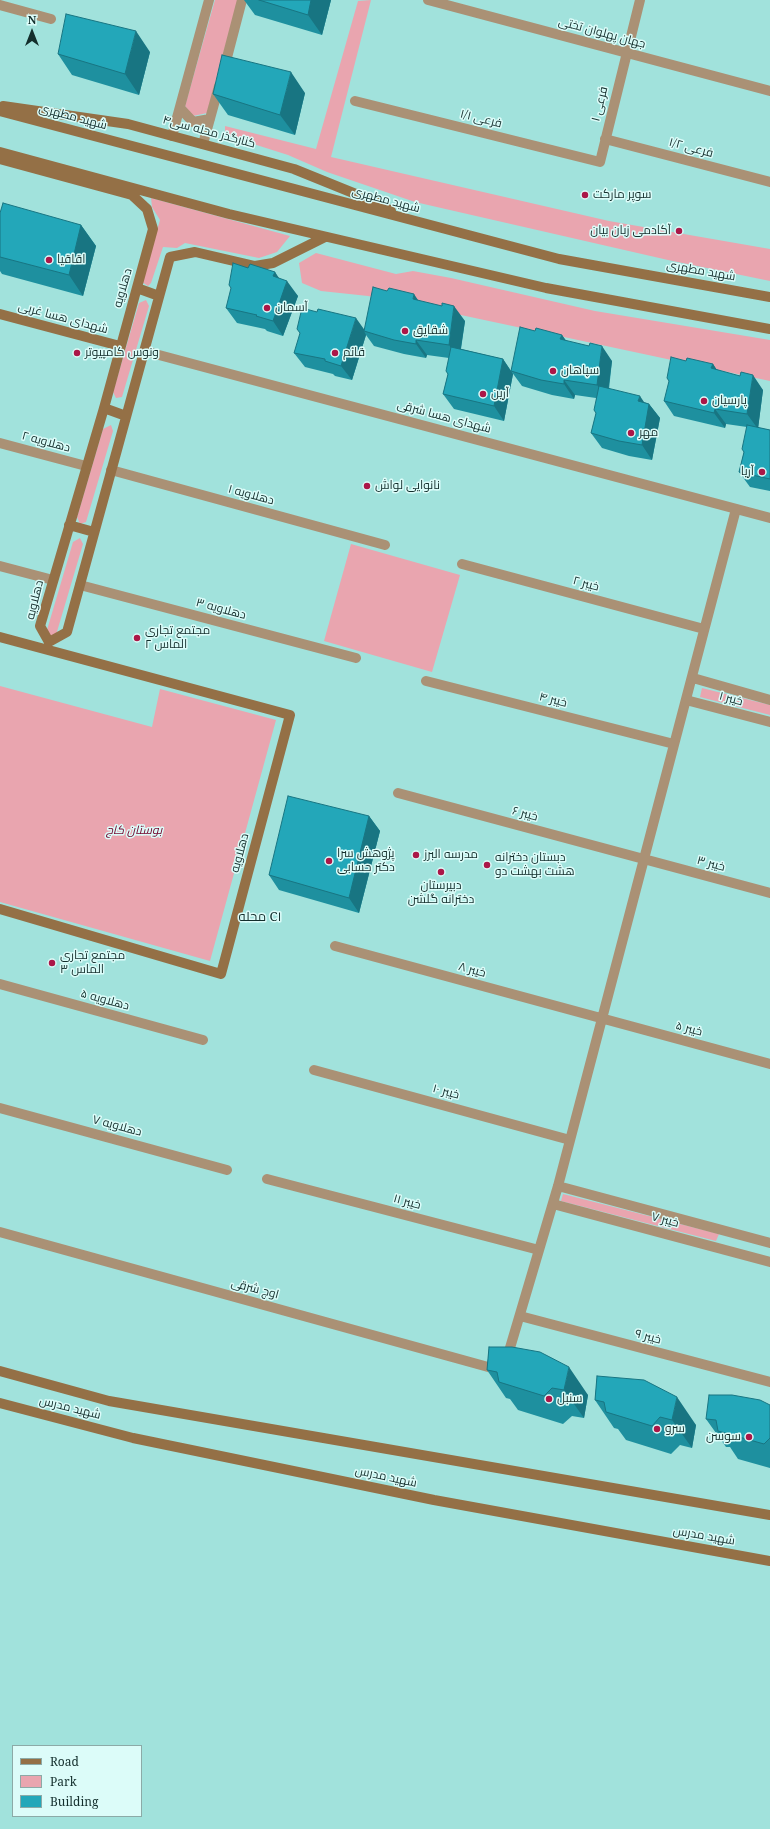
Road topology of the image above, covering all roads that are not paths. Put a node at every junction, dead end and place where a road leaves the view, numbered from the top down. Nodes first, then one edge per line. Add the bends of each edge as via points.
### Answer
1 (209, 0) edge
2 (242, 0) edge
3 (428, 0) edge
4 (640, 0) edge
5 (0, 5) edge
6 (51, 19) dead end
7 (626, 53) junction
8 (770, 91) edge
9 (355, 102) dead end
10 (0, 105) edge
11 (180, 108) junction
12 (0, 110) edge
13 (210, 119) junction
14 (172, 136) junction
15 (605, 139) junction
16 (203, 144) junction
17 (0, 152) edge
18 (0, 159) edge
19 (600, 162) joint
20 (770, 182) edge
21 (401, 217) junction
22 (325, 237) junction
23 (137, 288) junction
24 (159, 296) junction
25 (770, 296) edge
26 (0, 314) edge
27 (770, 329) edge
28 (120, 346) junction
29 (144, 351) junction
30 (104, 408) junction
31 (126, 416) junction
32 (0, 443) edge
33 (86, 466) junction
34 (111, 470) junction
35 (736, 509) junction
36 (770, 518) edge
37 (69, 525) junction
38 (94, 532) junction
39 (385, 545) dead end
40 (462, 564) dead end
41 (0, 566) edge
42 (54, 580) junction
43 (80, 585) junction
44 (704, 629) junction
45 (0, 637) edge
46 (48, 646) junction
47 (356, 658) dead end
48 (693, 678) junction
49 (426, 681) dead end
50 (686, 700) junction
51 (770, 700) edge
52 (770, 722) edge
53 (674, 744) junction
54 (398, 794) dead end
55 (645, 859) junction
56 (770, 893) edge
57 (0, 909) edge
58 (335, 946) dead end
59 (0, 984) edge
60 (602, 1019) junction
61 (203, 1040) dead end
62 (770, 1064) edge
63 (314, 1070) dead end
64 (0, 1108) edge
65 (570, 1140) junction
66 (227, 1170) dead end
67 (267, 1179) dead end
68 (558, 1186) junction
69 (553, 1204) junction
70 (0, 1232) edge
71 (742, 1235) junction
72 (770, 1243) edge
73 (539, 1250) junction
74 (736, 1253) junction
75 (770, 1262) edge
76 (520, 1316) junction
77 (0, 1371) edge
78 (770, 1382) edge
79 (0, 1403) edge
80 (770, 1515) edge
81 (770, 1561) edge

1 - 11 street
2 - 13 street
3 - 7 street, جهان پهلوان تختی
4 - 7 street, فرعی ۱
5 - 6 street
7 - 8 street, جهان پهلوان تختی
7 - 15 street, فرعی ۱
9 - 19 street, فرعی ۱/۱
10 - 14 main road, کنارگذر محله سی۴ via 128,124
11 - 13 street via 193,122
11 - 14 street
12 - 21 main road, شهید مطهری
13 - 16 street
14 - 16 main road, کنارگذر محله سی۴
15 - 19 street, فرعی ۱
15 - 20 street, فرعی ۱/۲
16 - 21 main road, کنارگذر محله سی۴ via 294,169 378,203
17 - 22 main road via 229,214
18 - 23 main road, دهلاویه via 132,196 147,209 154,229
21 - 25 main road, شهید مطهری via 560,259
22 - 24 main road via 273,263 255,266 195,252 170,257
22 - 27 main road via 546,288
23 - 24 main road
23 - 28 main road, دهلاویه
24 - 29 main road
26 - 28 main road, شهدای هسا غربی
28 - 30 main road, دهلاویه
29 - 31 main road
29 - 35 street, شهدای هسا شرقی
30 - 31 main road
30 - 33 main road, دهلاویه
31 - 34 main road
32 - 33 street, دهلاویه ۲
33 - 37 main road, دهلاویه
34 - 38 main road
34 - 39 street, دهلاویه ۱
35 - 36 street, شهدای هسا شرقی
35 - 44 street
37 - 38 main road
37 - 42 main road, دهلاویه
38 - 43 main road
40 - 44 street, خیبر ۲
41 - 42 street
42 - 46 main road, دهلاویه via 40,626
43 - 46 main road via 67,632
43 - 47 street, دهلاویه ۳
44 - 48 street
45 - 46 main road, دهلاویه
46 - 57 main road, دهلاویه via 290,715 221,974
48 - 50 street
48 - 51 street, خیبر ۱
49 - 53 street, خیبر ۴
50 - 52 street, خیبر ۱
50 - 53 street
53 - 55 street
54 - 55 street, خیبر ۶
55 - 56 street, خیبر ۳
55 - 60 street
58 - 60 street, خیبر ۸
59 - 61 street, دهلاویه ۵
60 - 62 street, خیبر ۵
60 - 65 street
63 - 65 street, خیبر ۱۰
64 - 66 street, دهلاویه ۷
65 - 68 street
67 - 73 street, خیبر ۱۱
68 - 69 street
68 - 71 street, خیبر ۷
69 - 73 street
69 - 74 street, خیبر ۷
70 - 76 street, اوج شرقی via 504,1371
71 - 72 street, خیبر ۷
71 - 74 street
73 - 76 street
74 - 75 street, خیبر ۷
76 - 78 street, خیبر ۹
77 - 80 main road, شهید مدرس via 109,1401
79 - 81 main road, شهید مدرس via 133,1438 434,1500

